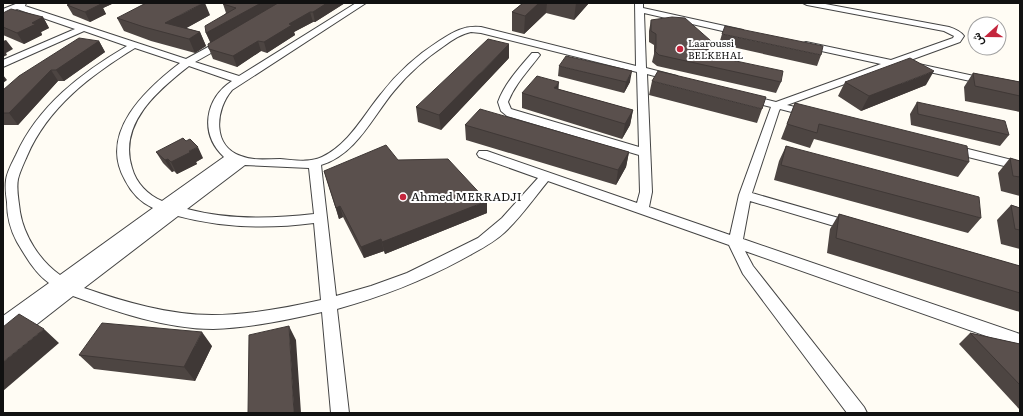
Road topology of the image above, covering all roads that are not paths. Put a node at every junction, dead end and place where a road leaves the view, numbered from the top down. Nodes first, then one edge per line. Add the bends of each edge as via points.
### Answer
1 (362, 3) edge
2 (807, 3) edge
3 (860, 3) edge
4 (20, 5) edge
5 (640, 7) edge
6 (838, 9) junction
7 (3, 12) edge
8 (84, 28) junction
9 (746, 33) edge
10 (236, 35) edge
11 (800, 44) edge
12 (134, 45) junction
13 (535, 56) dead end
14 (893, 62) junction
15 (188, 63) junction
16 (3, 64) edge
17 (642, 70) junction
18 (240, 80) junction
19 (680, 80) edge
20 (1020, 89) edge
21 (740, 96) edge
22 (778, 106) junction
23 (823, 117) edge
24 (944, 147) edge
25 (644, 153) junction
26 (483, 154) dead end
27 (237, 159) junction
28 (315, 164) junction
29 (1020, 166) edge
30 (546, 176) junction
31 (745, 195) junction
32 (170, 208) junction
33 (642, 208) junction
34 (321, 218) junction
35 (860, 229) edge
36 (735, 243) junction
37 (66, 285) junction
38 (329, 305) junction
39 (3, 325) edge
40 (3, 341) edge
41 (1020, 341) edge
42 (340, 413) edge
43 (858, 413) edge

1 - 18 street
2 - 6 street
3 - 6 street
4 - 7 street
4 - 8 street
5 - 9 street
5 - 17 street
6 - 14 street via 946,29 959,36 957,40
8 - 12 street
8 - 16 street
10 - 15 street
11 - 14 street
12 - 15 street
12 - 37 street via 94,70 53,109 34,131 21,154 12,180 16,228 36,261 52,278
13 - 25 street via 505,95 503,102 506,111
14 - 20 street
14 - 22 street
15 - 18 street
15 - 32 street via 167,79 139,108 124,137 126,168 133,185 149,200
17 - 19 street
17 - 25 street
17 - 28 street via 481,30 459,32 429,51 392,88 341,150
18 - 27 street via 228,88 221,97 213,116 220,146
21 - 22 street
22 - 23 street
22 - 31 street via 774,111
24 - 29 street
25 - 33 street via 646,192
26 - 30 street
27 - 28 street
27 - 32 street
28 - 34 street
30 - 33 street
30 - 38 street via 514,214 492,235 469,250 399,284
31 - 35 street
31 - 36 street
32 - 34 street via 220,222 289,222
32 - 37 street
33 - 36 street
34 - 38 street
36 - 41 street
36 - 43 street via 748,270
37 - 38 street via 82,294 125,307 175,318 212,322 257,318
37 - 39 street
37 - 40 street
38 - 42 street

